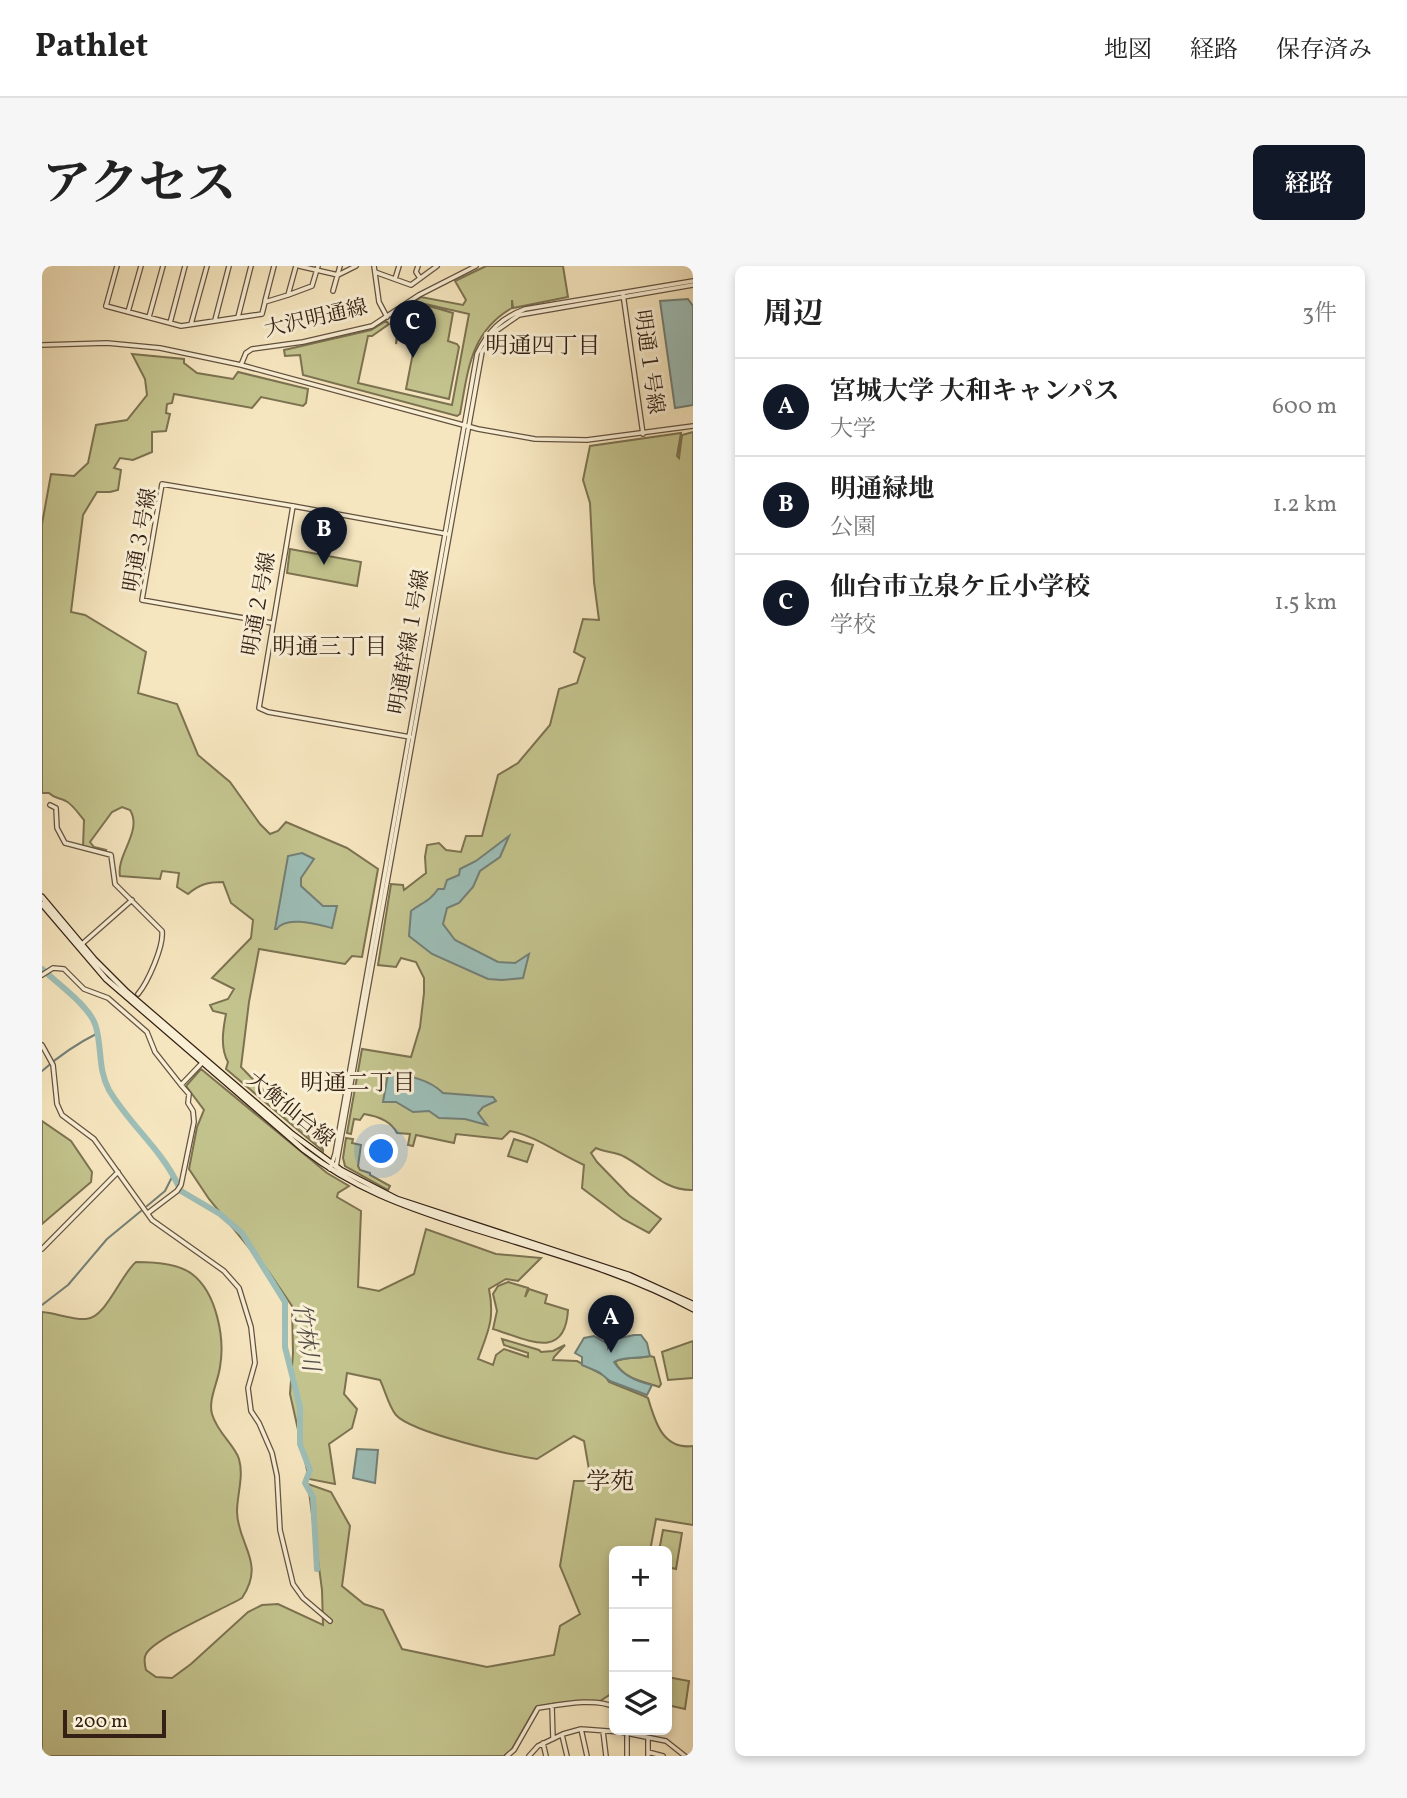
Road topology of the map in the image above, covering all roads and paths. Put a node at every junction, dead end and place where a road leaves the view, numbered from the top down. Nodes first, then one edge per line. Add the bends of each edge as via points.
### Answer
1 (117, 266) edge
2 (141, 266) edge
3 (163, 266) edge
4 (185, 266) edge
5 (207, 266) edge
6 (229, 266) edge
7 (251, 266) edge
8 (274, 266) edge
9 (298, 266) edge
10 (340, 266) edge
11 (356, 266) edge
12 (374, 266) edge
13 (399, 266) edge
14 (418, 266) edge
15 (437, 266) edge
16 (476, 266) edge
17 (317, 268) edge
18 (375, 272) junction
19 (338, 275) junction
20 (420, 278) junction
21 (395, 279) junction
22 (693, 283) edge
23 (333, 290) dead end
24 (288, 295) junction
25 (623, 295) junction
26 (265, 302) junction
27 (128, 312) junction
28 (149, 317) junction
29 (238, 317) junction
30 (387, 317) junction
31 (215, 320) junction
32 (170, 323) junction
33 (191, 324) junction
34 (42, 345) edge
35 (240, 366) junction
36 (466, 425) junction
37 (693, 426) edge
38 (643, 434) junction
39 (293, 506) junction
40 (447, 534) junction
41 (272, 623) junction
42 (411, 737) junction
43 (50, 805) dead end
44 (42, 897) edge
45 (132, 900) junction
46 (42, 904) edge
47 (82, 944) junction
48 (42, 975) edge
49 (138, 994) dead end
50 (128, 1006) dead end
51 (123, 1011) junction
52 (42, 1045) edge
53 (202, 1063) junction
54 (181, 1085) junction
55 (333, 1168) junction
56 (118, 1172) junction
57 (148, 1213) junction
58 (42, 1249) edge
59 (693, 1306) edge
60 (330, 1621) dead end
61 (609, 1704) edge
62 (552, 1706) junction
63 (581, 1730) junction
64 (603, 1731) junction
65 (609, 1731) edge
66 (562, 1735) junction
67 (624, 1735) edge
68 (636, 1735) edge
69 (648, 1738) junction
70 (553, 1739) junction
71 (543, 1744) junction
72 (648, 1754) edge
73 (507, 1756) edge
74 (529, 1756) edge
75 (546, 1756) edge
76 (567, 1756) edge
77 (587, 1756) edge
78 (606, 1756) edge
79 (627, 1756) edge
80 (663, 1756) edge
81 (685, 1756) edge

1 - 27 street via 106,306
2 - 27 street
3 - 28 street
4 - 32 street
5 - 33 street
6 - 31 street
7 - 29 street
8 - 26 street
9 - 17 street
9 - 24 street
10 - 19 street
11 - 19 street
12 - 18 street
13 - 21 street
14 - 20 street
15 - 20 street
16 - 30 street, 大沢明通線
17 - 19 street
17 - 24 street via 312,286
18 - 21 street
18 - 30 street via 379,302
19 - 23 street
20 - 21 street via 411,285
22 - 25 street
24 - 26 street
25 - 36 street, 明通幹線１号線 via 519,315 496,331 482,352
25 - 38 street, 明通１号線
26 - 29 street via 262,314
27 - 28 street
28 - 32 street
29 - 31 street
30 - 35 street, 大沢明通線 via 372,326 252,349
31 - 33 street
32 - 33 street
34 - 35 street via 129,344
35 - 36 street
36 - 38 street via 558,441
36 - 40 street, 明通幹線１号線
37 - 38 street
39 - 40 street
39 - 41 street, 明通２号線
39 - 41 street, 明通３号線 via 162,484 142,600
40 - 42 street, 明通幹線１号線
41 - 42 street, 明通２号線 via 260,710
42 - 55 street, 明通幹線１号線
43 - 45 street via 56,808 57,828 65,843 111,855 115,884
44 - 47 main road, 大衡仙台線
45 - 47 street
45 - 49 street via 163,936
46 - 53 main road, 大衡仙台線 via 106,979
47 - 55 main road, 大衡仙台線 via 137,1000
48 - 51 street via 52,968 64,969 83,989 108,998
50 - 51 street
51 - 54 street via 147,1032 155,1052
52 - 56 street via 54,1068 60,1113 94,1139
53 - 54 street
53 - 55 main road, 大衡仙台線
54 - 57 street via 189,1094 194,1120 181,1185
55 - 59 main road, 大衡仙台線 via 394,1202 611,1273
56 - 57 street
56 - 58 street
57 - 60 street via 224,1271 239,1288 255,1363 248,1388 251,1410 272,1453 280,1530 293,1584
61 - 62 street
62 - 70 street
62 - 73 street via 538,1708
63 - 64 street
63 - 66 street
63 - 77 street
64 - 65 street
64 - 78 street
66 - 70 street
66 - 76 street
67 - 79 street
68 - 69 street
69 - 72 street
69 - 81 street via 666,1741
70 - 71 street
71 - 74 street
71 - 75 street
72 - 80 street

